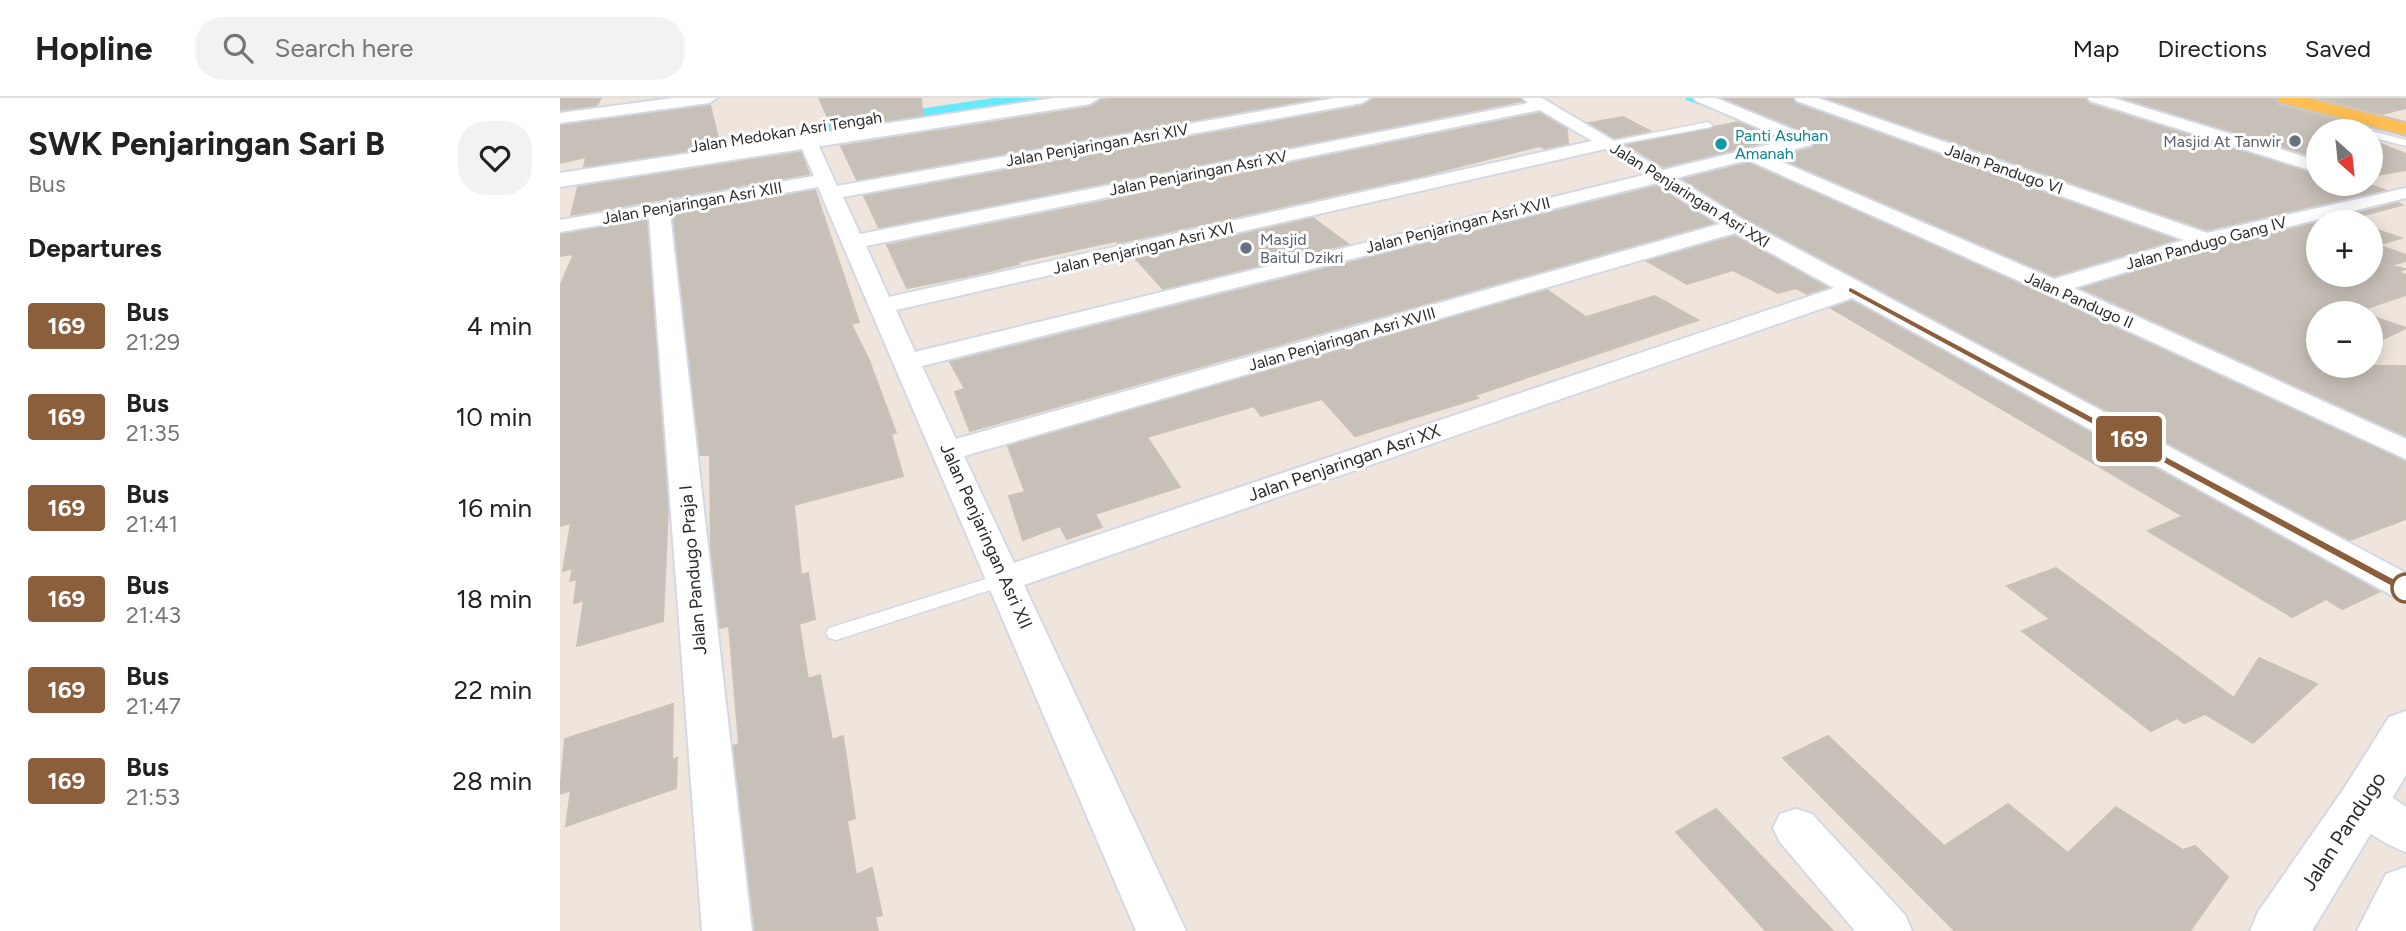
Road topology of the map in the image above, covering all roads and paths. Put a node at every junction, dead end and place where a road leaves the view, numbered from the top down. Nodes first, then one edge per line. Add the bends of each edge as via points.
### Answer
1 (656, 98) edge
2 (709, 98) edge
3 (1012, 98) edge
4 (1090, 98) edge
5 (1362, 98) edge
6 (1702, 98) edge
7 (2096, 98) edge
8 (2288, 98) edge
9 (2317, 98) edge
10 (2333, 98) edge
11 (1801, 99) edge
12 (1536, 101) edge
13 (1768, 104) dead end
14 (560, 108) edge
15 (1733, 110) junction
16 (2406, 117) edge
17 (560, 118) edge
18 (2358, 119) edge
19 (2364, 119) edge
20 (2384, 120) edge
21 (1708, 125) dead end
22 (2384, 125) edge
23 (2406, 130) edge
24 (2384, 131) edge
25 (808, 142) junction
26 (1608, 143) junction
27 (2406, 144) edge
28 (1749, 154) junction
29 (2306, 163) edge
30 (560, 166) edge
31 (1659, 175) junction
32 (560, 180) edge
33 (828, 186) junction
34 (2384, 187) edge
35 (2404, 194) edge
36 (659, 208) junction
37 (560, 226) edge
38 (1737, 226) junction
39 (2206, 240) junction
40 (853, 242) junction
41 (2052, 287) junction
42 (1851, 290) junction
43 (882, 306) junction
44 (907, 362) junction
45 (2406, 450) edge
46 (947, 451) junction
47 (1005, 579) junction
48 (2406, 588) edge
49 (835, 633) dead end
50 (2406, 730) edge
51 (2364, 802) junction
52 (1796, 828) dead end
53 (2406, 832) edge
54 (2406, 892) edge
55 (727, 931) edge
56 (1161, 931) edge
57 (1887, 931) edge
58 (2279, 931) edge
59 (2386, 931) edge

1 - 14 street
2 - 17 street
3 - 30 street, Jalan Medokan Asri Tengah
4 - 25 street
5 - 33 street, Jalan Penjaringan Asri XIV
6 - 15 street
7 - 29 street
8 - 9 main road
8 - 18 main road
10 - 19 main road
11 - 39 street, Jalan Pandugo VI
12 - 26 street, Jalan Penjaringan Asri XXI
12 - 40 street, Jalan Penjaringan Asri XV
13 - 15 street
15 - 28 street, Jalan Penjaringan Asri XVII via 1805,141
16 - 20 main road
21 - 26 lane
22 - 23 main road
24 - 27 lane
25 - 32 street
25 - 33 street, Jalan Penjaringan Asri XII
26 - 31 street, Jalan Penjaringan Asri XXI
26 - 43 street, Jalan Penjaringan Asri XVI
28 - 31 street, Jalan Penjaringan Asri XVII
28 - 41 street, Jalan Pandugo II
31 - 38 street, Jalan Penjaringan Asri XXI
31 - 44 street, Jalan Penjaringan Asri XVII
33 - 36 street, Jalan Penjaringan Asri XIII
33 - 40 street, Jalan Penjaringan Asri XII
34 - 35 street
35 - 39 street, Jalan Pandugo Gang IV
36 - 37 street, Jalan Penjaringan Asri XIII
36 - 55 street, Jalan Pandugo Praja I
38 - 42 street, Jalan Penjaringan Asri XXI
38 - 46 street, Jalan Penjaringan Asri XVIII
39 - 41 street, Jalan Pandugo Gang IV
40 - 43 street, Jalan Penjaringan Asri XII
41 - 45 street, Jalan Pandugo II
42 - 47 street, Jalan Penjaringan Asri XX
42 - 48 street, Jalan Penjaringan Asri XXI
43 - 44 street, Jalan Penjaringan Asri XII
44 - 46 street, Jalan Penjaringan Asri XII
46 - 47 street, Jalan Penjaringan Asri XII
47 - 49 lane, Jalan Penjaringan Asri XX
47 - 56 street, Jalan Penjaringan Asri XII
50 - 51 street, Jalan Pandugo
51 - 53 street
51 - 58 street, Jalan Pandugo
52 - 57 street
54 - 59 street

